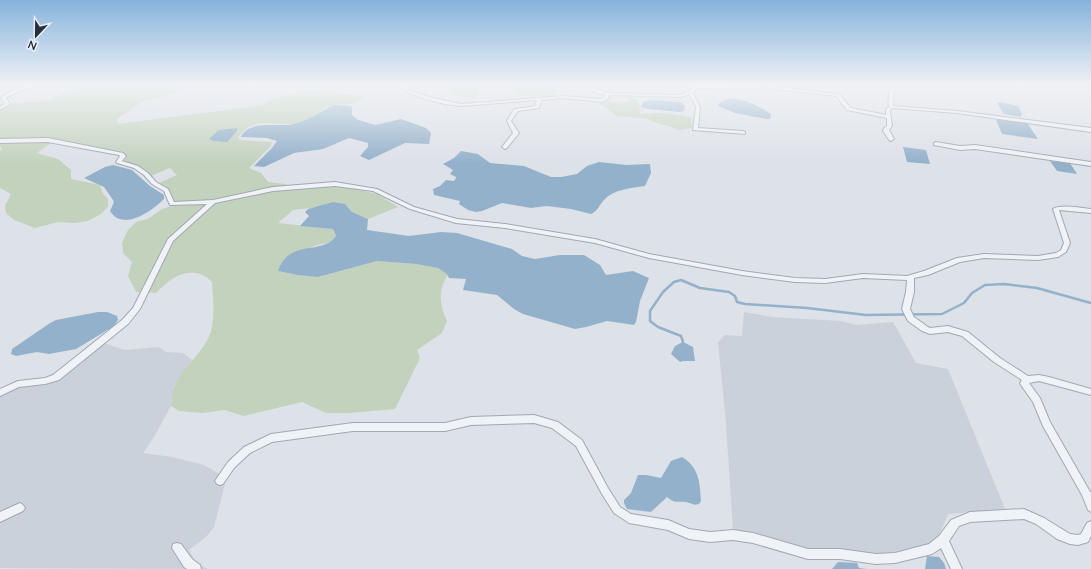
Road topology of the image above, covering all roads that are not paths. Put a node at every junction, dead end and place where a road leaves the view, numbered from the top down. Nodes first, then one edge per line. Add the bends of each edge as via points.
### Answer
1 (516, 111) edge
2 (698, 111) edge
3 (857, 111) edge
4 (888, 111) edge
5 (933, 111) edge
6 (889, 117) junction
7 (1091, 130) edge
8 (743, 133) dead end
9 (891, 139) dead end
10 (0, 141) edge
11 (936, 144) dead end
12 (506, 147) dead end
13 (1091, 164) edge
14 (213, 202) junction
15 (1091, 211) edge
16 (911, 277) junction
17 (1027, 379) junction
18 (1091, 392) edge
19 (0, 393) edge
20 (220, 481) dead end
21 (1091, 507) edge
22 (20, 508) dead end
23 (0, 517) edge
24 (1091, 526) edge
25 (943, 540) junction
26 (177, 548) dead end
27 (196, 569) edge
28 (957, 569) edge

1 - 12 street via 510,122 516,133
2 - 8 street via 695,129
3 - 6 street
4 - 6 street
5 - 7 street
6 - 9 street via 890,126 886,131
10 - 14 street via 48,140 121,154 123,156 119,162 136,167 146,174 154,183 166,190 172,204
11 - 13 street via 960,148 975,147
14 - 16 street via 273,189 347,185 375,190 412,208 456,221 505,226 595,241 649,256 742,273 812,281 863,276 898,279
14 - 19 street via 170,240 136,309 124,322 56,378 18,384
15 - 16 street via 1056,209 1067,242 1064,251 1058,255 1038,258 984,256 959,260
16 - 17 street via 906,309 911,319 925,329 948,329 965,334 997,360
17 - 18 street via 1049,380
17 - 21 street via 1024,383 1037,400 1046,423 1086,493
20 - 25 street via 231,465 247,450 271,438 353,428 445,427 471,421 534,419 556,425 579,443 617,510 629,518 668,525 688,534 710,538 733,535 753,538 808,554 840,554 876,559 895,558 932,549
22 - 23 street
24 - 25 street via 1084,538 1078,540 1061,535 1024,514 970,518 956,524
25 - 28 street
26 - 27 street

